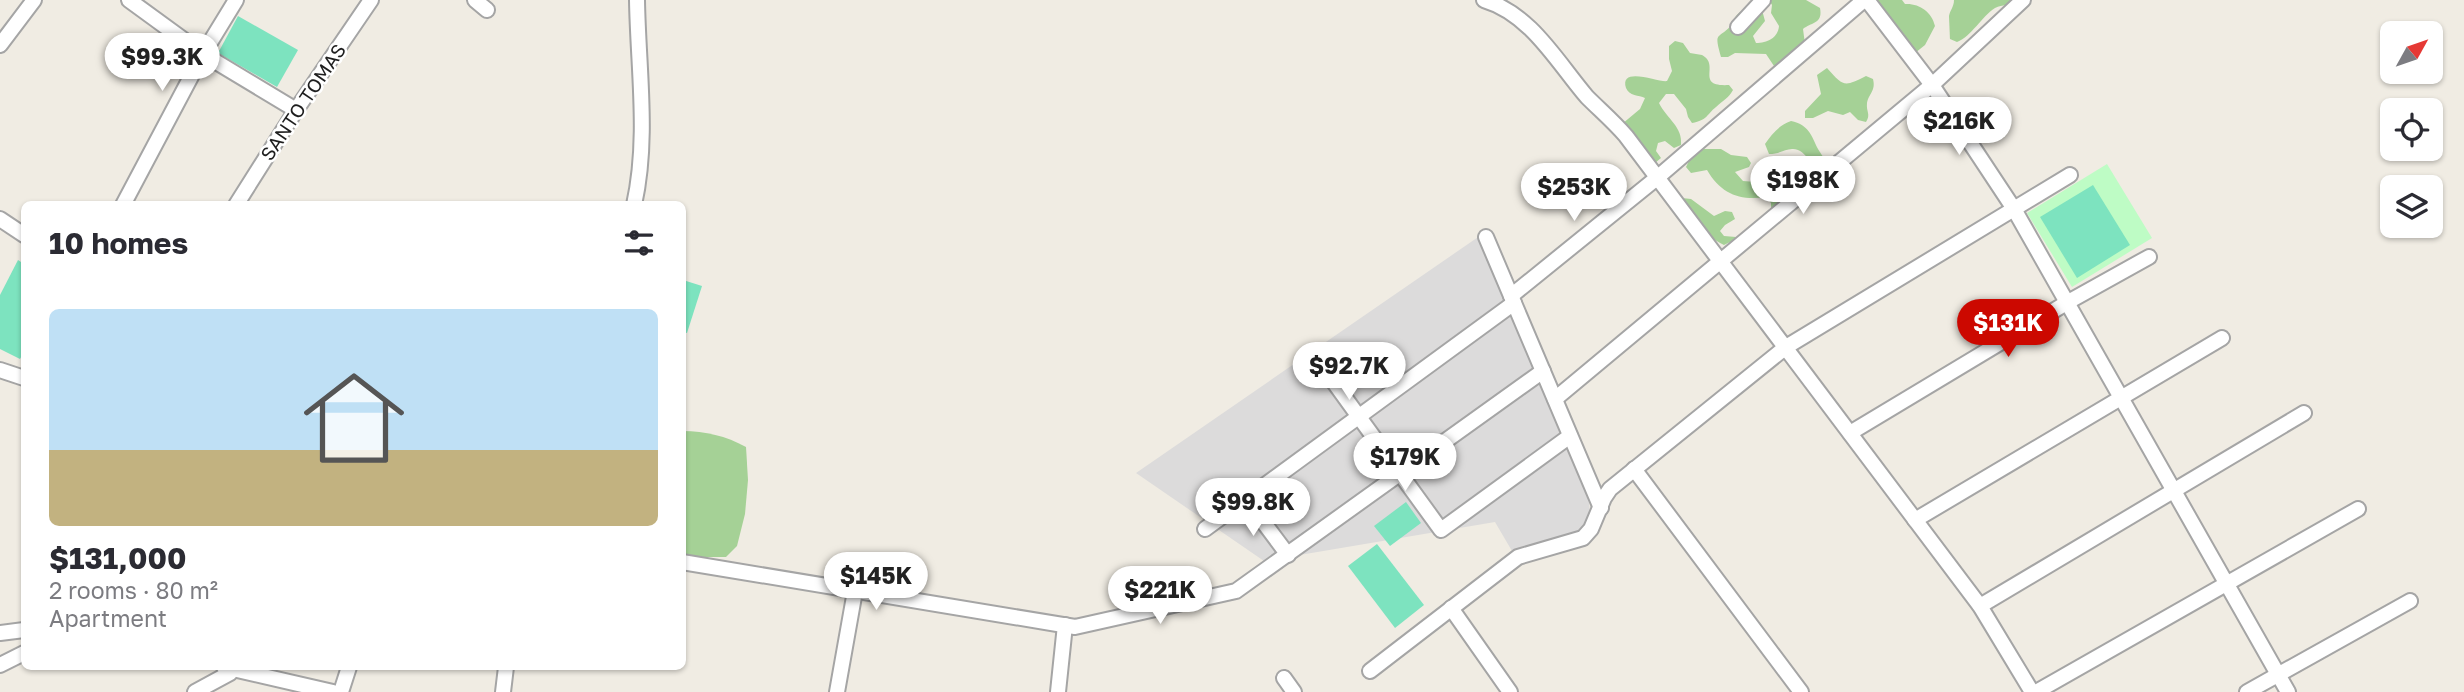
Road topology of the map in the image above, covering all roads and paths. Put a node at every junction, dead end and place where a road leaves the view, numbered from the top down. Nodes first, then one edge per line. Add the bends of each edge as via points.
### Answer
1 (34, 0) edge
2 (129, 0) edge
3 (236, 0) edge
4 (371, 0) edge
5 (475, 0) edge
6 (637, 0) edge
7 (1484, 0) edge
8 (1763, 0) edge
9 (1866, 0) edge
10 (2023, 0) edge
11 (487, 10) dead end
12 (1738, 27) dead end
13 (0, 45) edge
14 (203, 54) junction
15 (1932, 85) junction
16 (296, 110) junction
17 (2070, 174) dead end
18 (1658, 177) junction
19 (124, 201) edge
20 (239, 201) edge
21 (635, 201) edge
22 (2014, 209) junction
23 (0, 219) edge
24 (21, 233) edge
25 (1486, 237) dead end
26 (2149, 257) dead end
27 (1721, 261) junction
28 (1513, 299) junction
29 (2068, 302) junction
30 (2222, 338) dead end
31 (1786, 347) junction
32 (1317, 359) dead end
33 (0, 370) edge
34 (1543, 371) junction
35 (21, 372) edge
36 (2122, 397) junction
37 (1555, 400) junction
38 (2304, 413) dead end
39 (1359, 416) junction
40 (1850, 433) junction
41 (1570, 436) junction
42 (1634, 469) junction
43 (1400, 474) junction
44 (2174, 490) junction
45 (1246, 499) junction
46 (1601, 508) junction
47 (2358, 509) dead end
48 (1916, 520) junction
49 (1205, 528) dead end
50 (1288, 555) junction
51 (686, 563) edge
52 (2227, 583) junction
53 (855, 591) junction
54 (2410, 601) dead end
55 (1979, 606) junction
56 (1451, 608) junction
57 (1065, 625) junction
58 (21, 630) edge
59 (0, 633) edge
60 (21, 654) edge
61 (0, 665) edge
62 (231, 670) edge
63 (240, 670) edge
64 (348, 670) edge
65 (506, 670) edge
66 (1370, 671) dead end
67 (2278, 675) junction
68 (1284, 678) dead end
69 (195, 692) edge
70 (333, 692) edge
71 (341, 692) edge
72 (503, 692) edge
73 (837, 692) edge
74 (1058, 692) edge
75 (1294, 692) edge
76 (1510, 692) edge
77 (1801, 692) edge
78 (2034, 692) edge
79 (2247, 692) edge
80 (2288, 692) edge

1 - 13 street
2 - 14 street
3 - 14 street
4 - 16 street, SANTO TOMAS
5 - 11 street
6 - 21 street via 642,141
7 - 18 street via 1526,25
8 - 12 street
9 - 15 street
9 - 18 street
10 - 15 street
14 - 16 street
14 - 19 street
15 - 22 street
15 - 27 street
16 - 20 street, SANTO TOMAS
17 - 22 street
18 - 27 street
18 - 28 street
22 - 29 street
22 - 31 street
23 - 24 street
25 - 28 street
26 - 29 street
27 - 31 street
27 - 37 street
28 - 34 street
28 - 39 street
29 - 36 street
29 - 40 street
30 - 36 street
31 - 40 street
31 - 42 street
32 - 39 street
33 - 35 street
34 - 37 street
34 - 43 street
36 - 44 street
36 - 48 street
37 - 41 street
38 - 44 street
39 - 43 street
39 - 45 street
40 - 48 street
41 - 43 street via 1441,530
41 - 46 street
42 - 46 street via 1606,493
42 - 77 street
43 - 50 street
44 - 52 street
44 - 55 street
45 - 49 street
45 - 50 street
46 - 56 street via 1583,538 1518,557
47 - 52 street
48 - 55 street
50 - 57 street via 1236,591 1075,627
51 - 53 street
52 - 67 street
52 - 78 street
53 - 57 street
53 - 73 street
54 - 67 street
55 - 78 street
56 - 66 street
56 - 76 street
57 - 74 street
58 - 59 street
60 - 61 street
62 - 69 street
63 - 70 street
64 - 71 street
65 - 72 street
67 - 79 street
67 - 80 street
68 - 75 street

